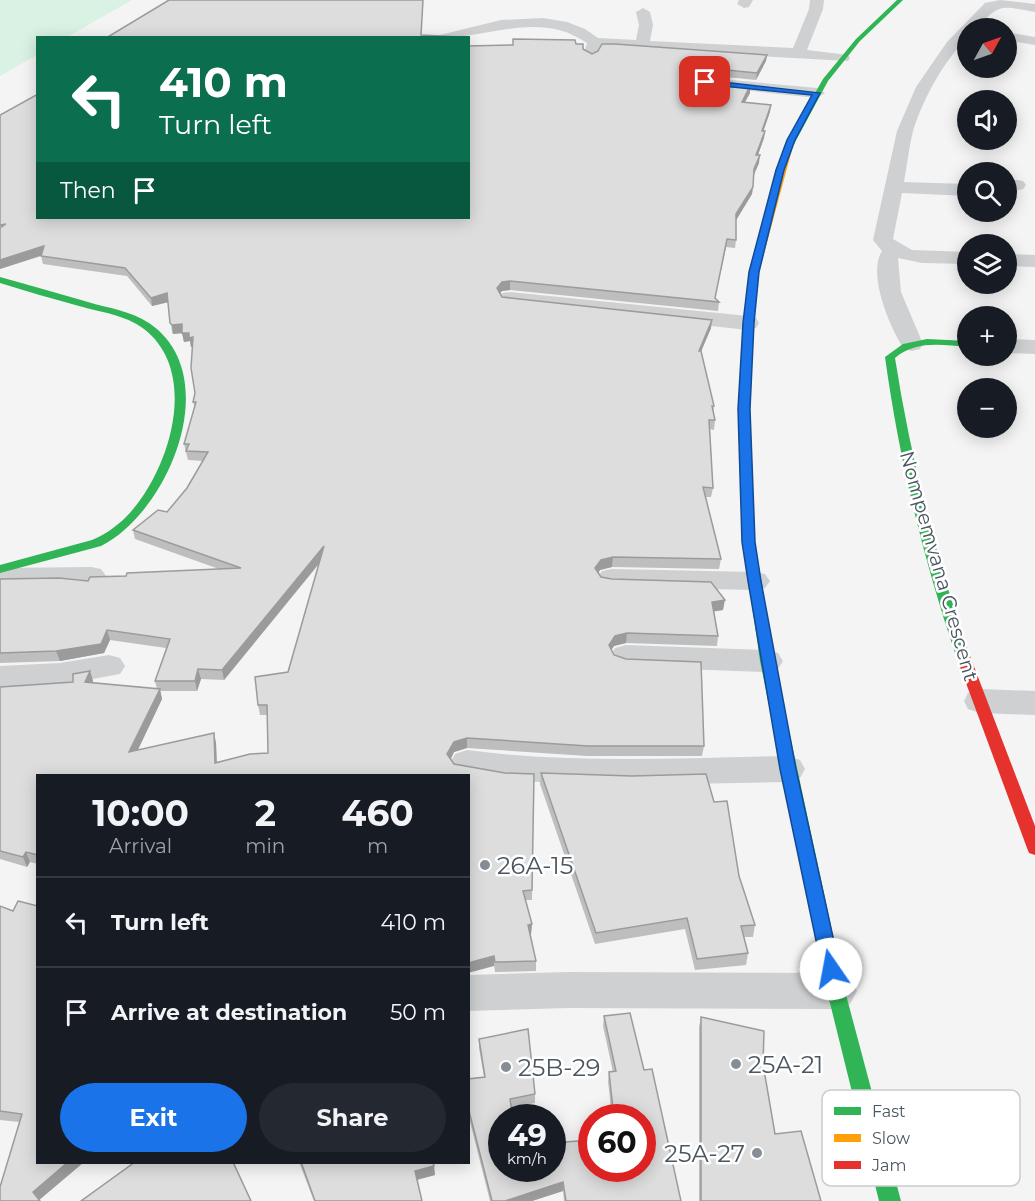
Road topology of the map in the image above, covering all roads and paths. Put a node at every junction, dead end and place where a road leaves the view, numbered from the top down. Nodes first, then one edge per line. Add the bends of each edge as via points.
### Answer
1 (817, 0) edge
2 (900, 0) edge
3 (1035, 8) edge
4 (644, 12) dead end
5 (977, 18) edge
6 (451, 36) edge
7 (1017, 38) edge
8 (957, 40) edge
9 (1035, 41) edge
10 (642, 44) junction
11 (798, 53) junction
12 (843, 58) junction
13 (705, 82) edge
14 (817, 93) junction
15 (894, 187) junction
16 (957, 190) edge
17 (893, 250) junction
18 (957, 258) edge
19 (1017, 260) edge
20 (1035, 261) edge
21 (0, 280) edge
22 (510, 298) edge
23 (748, 323) junction
24 (912, 344) junction
25 (957, 344) edge
26 (1017, 346) edge
27 (1035, 347) edge
28 (0, 569) edge
29 (91, 576) edge
30 (0, 577) edge
31 (612, 578) edge
32 (754, 581) junction
33 (626, 656) edge
34 (767, 661) junction
35 (109, 666) dead end
36 (0, 677) edge
37 (980, 701) junction
38 (1035, 703) edge
39 (467, 763) dead end
40 (788, 769) junction
41 (1035, 848) edge
42 (836, 991) junction
43 (470, 993) edge
44 (861, 1090) edge
45 (886, 1186) edge
46 (890, 1201) edge

1 - 11 street
2 - 12 main road
3 - 5 street via 994,4
4 - 10 street
6 - 10 street via 482,26 529,22 576,29 593,48
7 - 9 street
8 - 15 street via 924,87 905,131
10 - 11 street
11 - 12 street
12 - 14 main road
13 - 14 street
14 - 23 main road via 791,140 780,170 754,272
15 - 16 street
15 - 17 street via 883,240
17 - 18 street via 915,256
17 - 24 street via 887,259 889,284
19 - 20 street
21 - 28 main road via 129,315 152,328 177,361 182,404 176,439 166,463 139,512 125,527 81,550
22 - 23 street
23 - 32 main road via 744,409
24 - 25 main road
24 - 37 main road, Nompemvana Crescent via 894,351 890,357 903,443 928,544
26 - 27 street
29 - 30 street
31 - 32 street
32 - 34 main road
33 - 34 street
34 - 40 main road
35 - 36 street via 60,674
37 - 38 street
37 - 41 main road, Nompemvana Crescent
39 - 40 street via 611,772
40 - 42 main road
42 - 43 street
42 - 44 main road
45 - 46 main road

